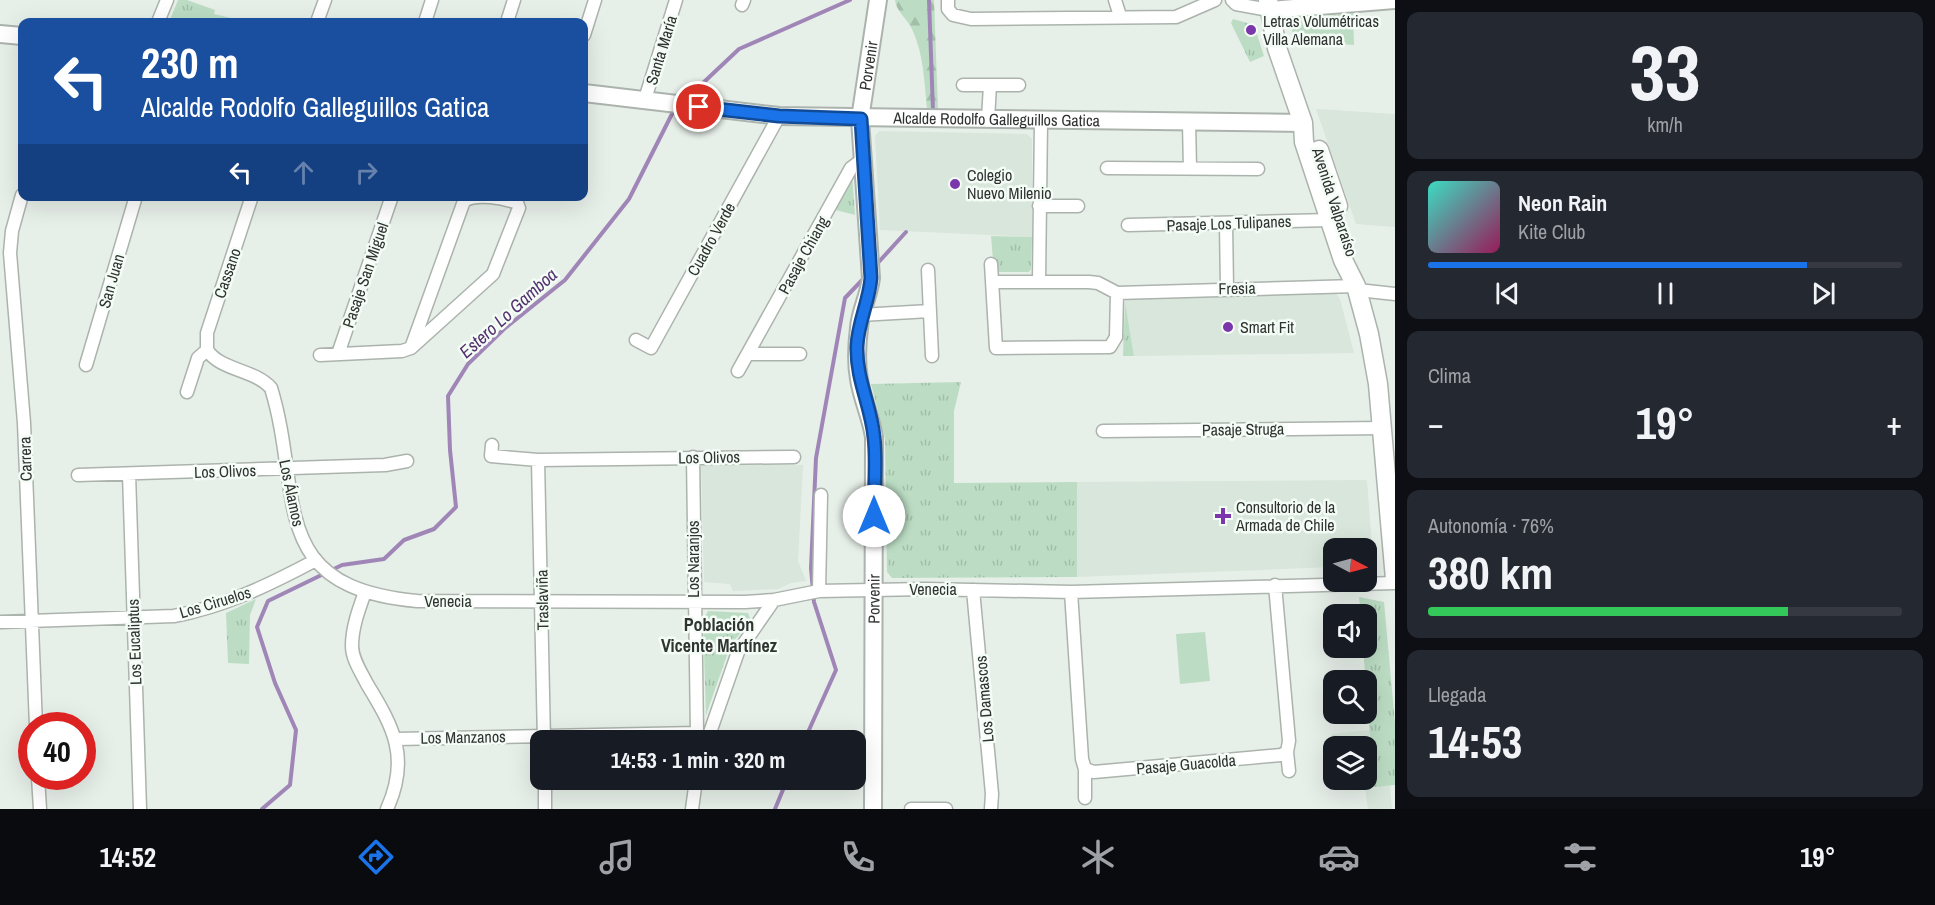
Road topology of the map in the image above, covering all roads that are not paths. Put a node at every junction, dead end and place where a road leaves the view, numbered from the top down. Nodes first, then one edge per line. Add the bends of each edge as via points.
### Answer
1 (167, 0) edge
2 (325, 0) edge
3 (432, 0) edge
4 (514, 0) edge
5 (595, 0) edge
6 (676, 0) edge
7 (878, 0) edge
8 (948, 0) edge
9 (1115, 0) edge
10 (1215, 0) edge
11 (1232, 0) edge
12 (1395, 0) edge
13 (1338, 3) edge
14 (1269, 5) edge
15 (1120, 16) junction
16 (160, 18) edge
17 (318, 18) edge
18 (426, 18) edge
19 (508, 18) edge
20 (588, 22) edge
21 (0, 34) edge
22 (18, 36) edge
23 (963, 85) dead end
24 (990, 85) junction
25 (1019, 85) dead end
26 (588, 93) edge
27 (645, 99) junction
28 (779, 116) junction
29 (861, 119) junction
30 (988, 119) junction
31 (1041, 121) junction
32 (1189, 122) junction
33 (1303, 123) junction
34 (863, 159) junction
35 (1107, 168) dead end
36 (1190, 169) junction
37 (1258, 169) dead end
38 (20, 201) edge
39 (135, 201) edge
40 (250, 201) edge
41 (390, 201) edge
42 (464, 201) edge
43 (515, 201) edge
44 (1039, 206) junction
45 (1078, 206) dead end
46 (1329, 220) junction
47 (1226, 224) junction
48 (1128, 225) dead end
49 (5, 254) edge
50 (991, 264) dead end
51 (928, 270) dead end
52 (1039, 280) junction
53 (993, 282) junction
54 (1227, 288) junction
55 (1357, 288) junction
56 (1117, 292) junction
57 (1395, 294) edge
58 (930, 311) junction
59 (860, 315) junction
60 (636, 340) dead end
61 (411, 348) junction
62 (207, 350) junction
63 (338, 354) junction
64 (747, 354) junction
65 (800, 354) dead end
66 (320, 355) dead end
67 (932, 356) dead end
68 (86, 365) dead end
69 (738, 371) dead end
70 (187, 392) dead end
71 (1383, 428) junction
72 (1103, 431) dead end
73 (492, 445) dead end
74 (794, 456) dead end
75 (693, 457) junction
76 (538, 459) junction
77 (407, 461) dead end
78 (286, 468) junction
79 (129, 474) junction
80 (78, 475) dead end
81 (821, 495) dead end
82 (1392, 513) edge
83 (318, 563) junction
84 (1395, 581) edge
85 (1275, 585) junction
86 (874, 590) junction
87 (973, 590) junction
88 (365, 591) junction
89 (819, 591) junction
90 (1071, 592) junction
91 (774, 600) junction
92 (543, 602) junction
93 (694, 602) junction
94 (133, 617) junction
95 (32, 620) junction
96 (0, 622) edge
97 (35, 712) edge
98 (544, 730) edge
99 (703, 730) edge
100 (707, 730) edge
101 (530, 738) edge
102 (396, 739) junction
103 (1287, 752) junction
104 (1085, 769) junction
105 (1289, 771) dead end
106 (39, 790) edge
107 (545, 790) edge
108 (695, 790) edge
109 (1085, 798) dead end
110 (40, 809) edge
111 (140, 809) edge
112 (387, 809) edge
113 (545, 809) edge
114 (692, 809) edge
115 (873, 809) edge
116 (911, 809) edge
117 (946, 809) edge
118 (991, 809) edge

1 - 16 street
2 - 17 street
3 - 18 street
4 - 19 street
5 - 20 street
6 - 27 street, Santa María
7 - 29 street, Porvenir
8 - 15 street via 948,9 960,18
9 - 15 street
10 - 15 street via 1176,17
11 - 14 street via 1236,4
12 - 13 street
13 - 14 street
14 - 33 main road, Avenida Valparaíso via 1277,48
21 - 22 street
23 - 24 street
24 - 25 street
24 - 30 street
26 - 27 street, Alcalde Rodolfo Galleguillos Gatica
27 - 28 street, Alcalde Rodolfo Galleguillos Gatica
28 - 29 street, Alcalde Rodolfo Galleguillos Gatica
28 - 60 street, Cuadro Verde via 651,348
29 - 30 street, Alcalde Rodolfo Galleguillos Gatica
29 - 34 street, Porvenir
30 - 31 street, Alcalde Rodolfo Galleguillos Gatica
31 - 32 street, Alcalde Rodolfo Galleguillos Gatica
31 - 44 street
32 - 33 street, Alcalde Rodolfo Galleguillos Gatica
32 - 36 street
33 - 46 main road, Avenida Valparaíso via 1304,142
33 - 55 main road, Avenida Valparaíso via 1313,135 1328,175 1356,262
34 - 59 street, Porvenir via 871,278
34 - 64 street, Pasaje Chiang via 851,168
35 - 36 street
36 - 37 street
38 - 49 street, Carrera
39 - 68 street, San Juan
40 - 62 street, Cassano via 207,333
41 - 63 street, Pasaje San Miguel
42 - 61 street
43 - 61 street via 519,208 493,274
44 - 45 street
44 - 52 street
46 - 47 street, Pasaje Los Tulipanes
46 - 55 main road, Avenida Valparaíso
47 - 48 street, Pasaje Los Tulipanes
47 - 54 street
49 - 95 street, Carrera via 24,423
50 - 53 street
51 - 58 street
52 - 53 street
52 - 56 street via 1098,283
53 - 56 street via 996,348 1004,349 1110,347 1116,337
54 - 55 street, Fresia
54 - 56 street, Fresia
55 - 57 street, Fresia
55 - 71 main road, Avenida Valparaíso via 1377,375
58 - 59 street
58 - 67 street
59 - 86 street, Porvenir via 859,380 874,437
61 - 63 street
62 - 70 street via 198,358
62 - 78 street, Los Álamos via 216,360 264,381 271,388
63 - 66 street
64 - 65 street
64 - 69 street, Pasaje Chiang
71 - 72 street, Pasaje Struga
71 - 82 main road, Avenida Valparaíso
73 - 76 street, Los Olivos via 491,456
74 - 75 street, Los Olivos
75 - 76 street, Los Olivos
75 - 93 street, Los Naranjos
76 - 92 street, Traslaviña
77 - 78 street, Los Olivos
78 - 79 street, Los Olivos
78 - 83 street, Los Álamos via 295,521
79 - 80 street, Los Olivos
79 - 94 street, Los Eucaliptus
81 - 89 street
82 - 84 main road, Avenida Valparaíso
83 - 88 street, Los Álamos
83 - 94 street, Los Ciruelos via 196,612
84 - 85 street, Venecia
85 - 90 street, Venecia
85 - 103 street
86 - 87 street, Venecia
86 - 89 street, Venecia
86 - 115 street, Porvenir
87 - 90 street, Venecia
87 - 118 street, Los Damascos
88 - 92 street, Venecia via 385,598 417,601
88 - 102 street via 352,647 357,666
89 - 91 street, Venecia
90 - 104 street
91 - 93 street, Venecia
91 - 100 street via 738,652
92 - 93 street, Venecia
92 - 98 street, Traslaviña
93 - 99 street, Los Naranjos
94 - 95 street, Los Ciruelos
94 - 111 street, Los Eucaliptus
95 - 96 street, Los Ciruelos
95 - 97 street, Carrera
101 - 102 street, Los Manzanos
102 - 112 street via 398,775
103 - 104 street, Pasaje Guacolda via 1281,756 1094,772
103 - 105 street
104 - 109 street
106 - 110 street
107 - 113 street
108 - 114 street
116 - 117 street

